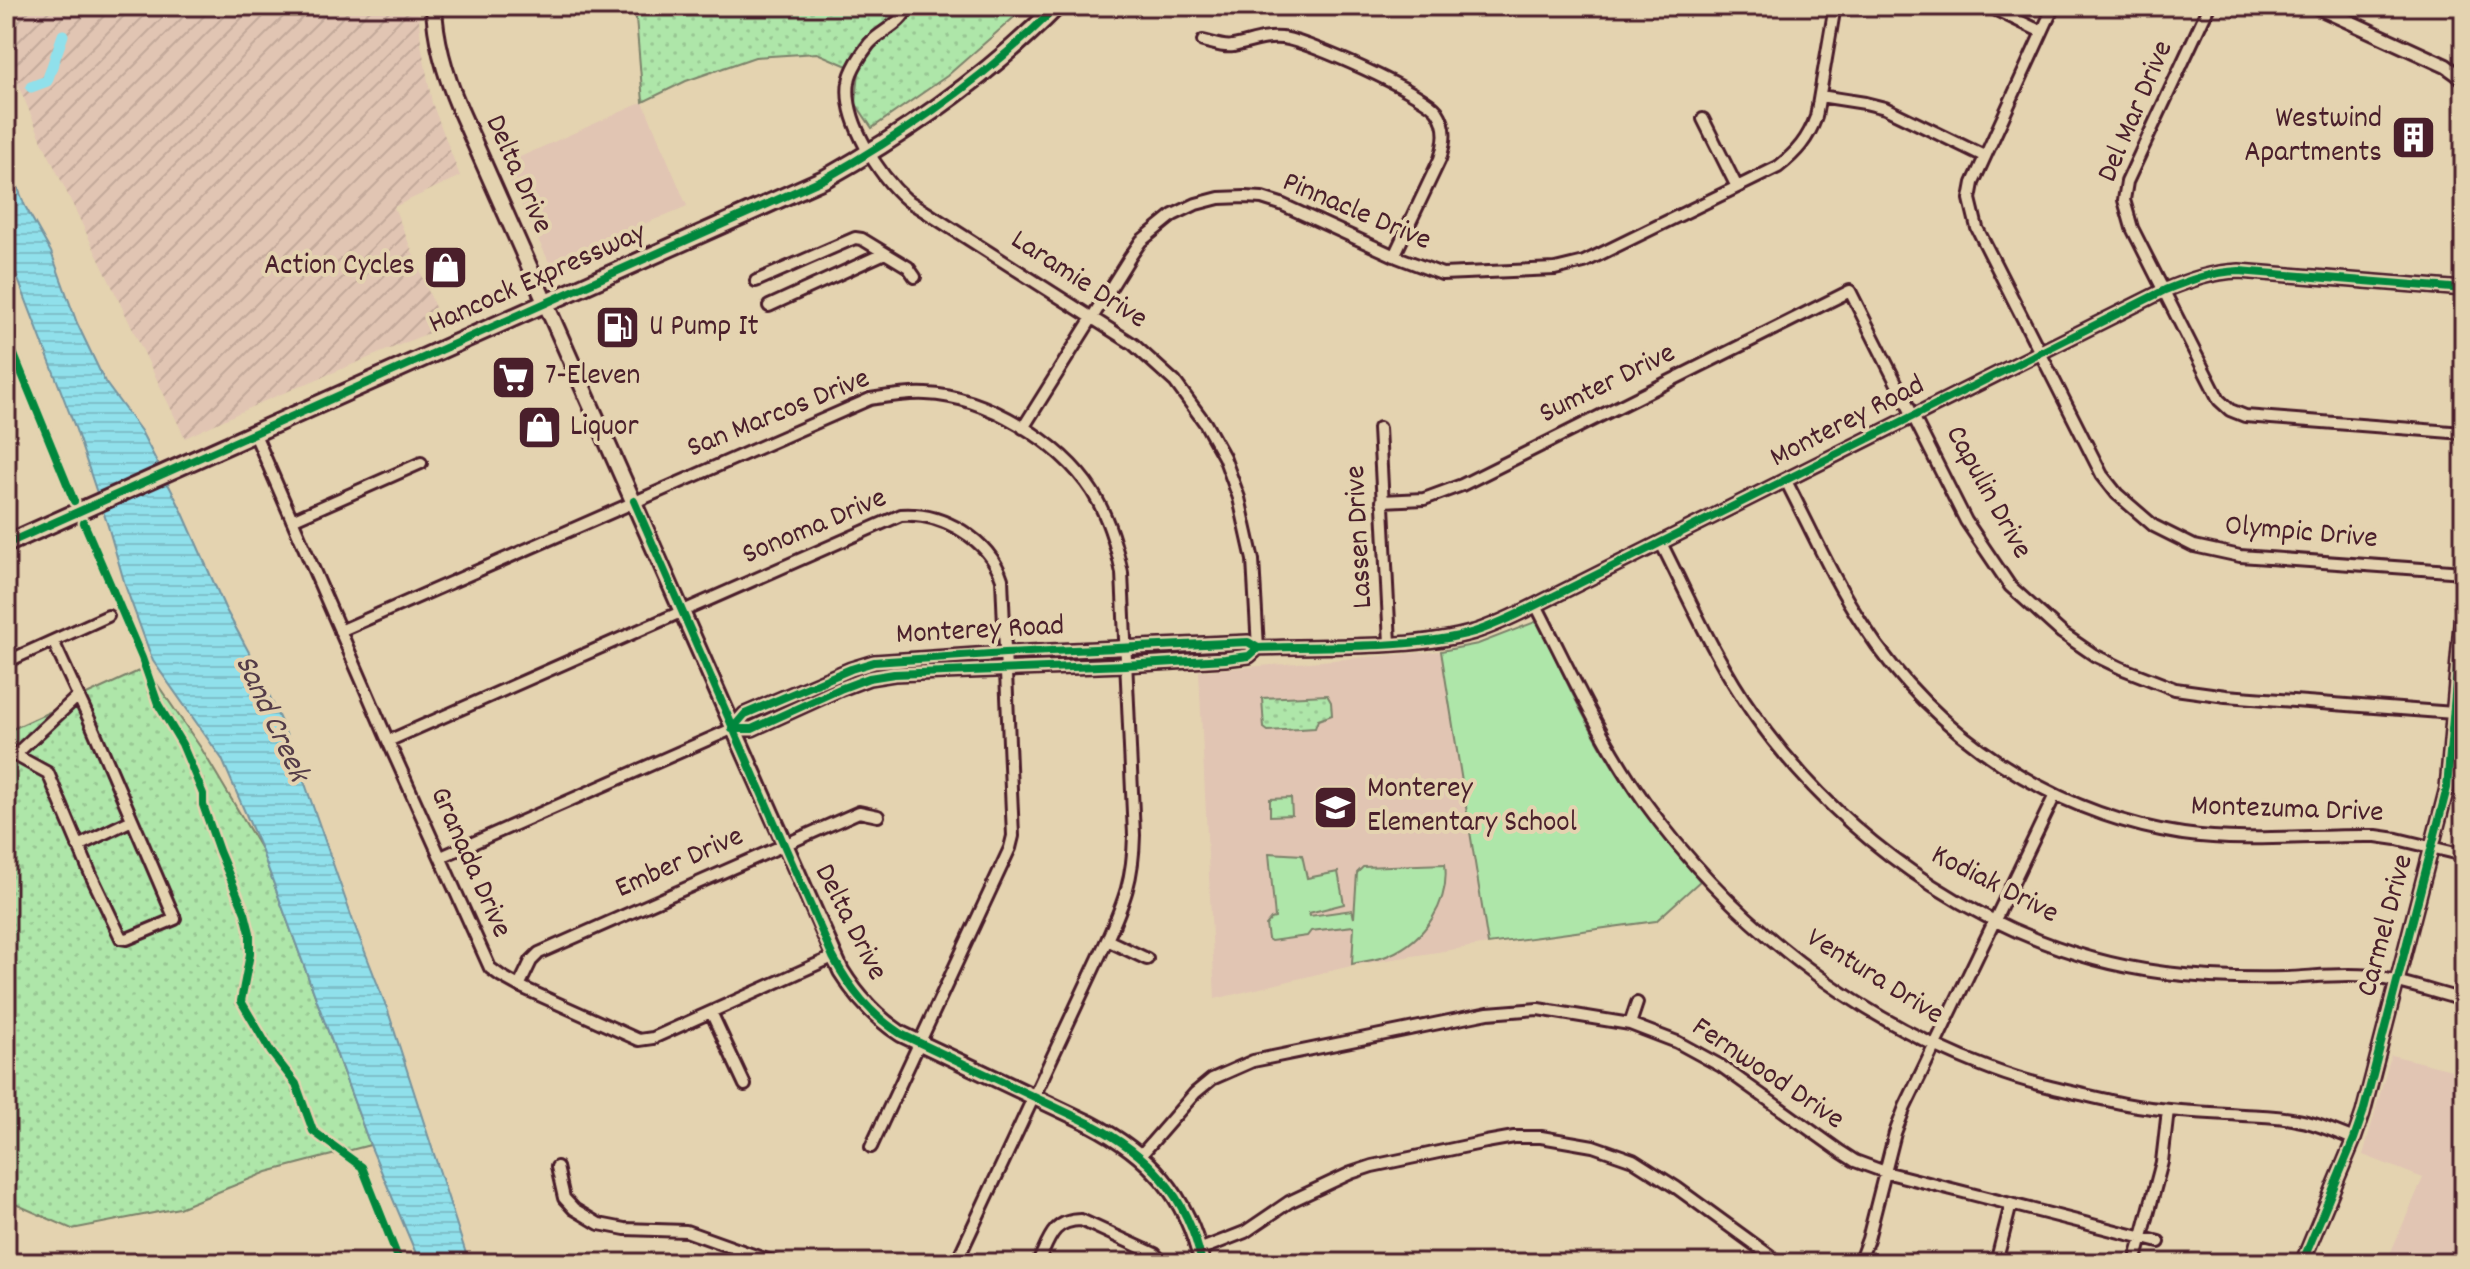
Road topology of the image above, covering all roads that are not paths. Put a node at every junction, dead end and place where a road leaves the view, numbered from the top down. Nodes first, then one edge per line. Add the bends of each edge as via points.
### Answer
1 (434, 6) edge
2 (908, 6) edge
3 (1057, 6) edge
4 (1835, 6) edge
5 (1988, 6) edge
6 (2054, 6) edge
7 (2209, 6) edge
8 (2315, 6) edge
9 (2042, 32) junction
10 (1203, 41) dead end
11 (2464, 79) edge
12 (1820, 96) junction
13 (1703, 119) dead end
14 (870, 153) junction
15 (1984, 156) junction
16 (1737, 187) junction
17 (885, 253) junction
18 (1394, 256) junction
19 (915, 277) dead end
20 (756, 281) dead end
21 (2464, 289) edge
22 (2165, 290) junction
23 (1850, 291) joint
24 (544, 303) junction
25 (769, 306) dead end
26 (1091, 316) junction
27 (2040, 353) junction
28 (1915, 417) junction
29 (1023, 428) junction
30 (1379, 428) dead end
31 (254, 432) junction
32 (2464, 433) edge
33 (421, 463) dead end
34 (1786, 481) junction
35 (634, 501) junction
36 (1382, 501) junction
37 (292, 520) junction
38 (1661, 543) junction
39 (6, 544) edge
40 (2464, 572) edge
41 (2464, 589) edge
42 (1536, 605) junction
43 (682, 612) junction
44 (108, 616) dead end
45 (340, 631) junction
46 (53, 641) junction
47 (1390, 643) junction
48 (1258, 648) junction
49 (1125, 649) junction
50 (1005, 653) junction
51 (6, 662) edge
52 (1125, 665) junction
53 (1006, 669) junction
54 (77, 697) junction
55 (2459, 714) edge
56 (732, 729) junction
57 (388, 741) junction
58 (10, 755) edge
59 (2055, 795) junction
60 (878, 816) dead end
61 (132, 820) junction
62 (784, 845) junction
63 (78, 846) junction
64 (2432, 848) junction
65 (2464, 855) edge
66 (441, 857) junction
67 (1995, 920) junction
68 (1107, 940) junction
69 (833, 957) junction
70 (1147, 959) dead end
71 (2397, 982) junction
72 (519, 986) junction
73 (2464, 1000) edge
74 (1637, 1003) dead end
75 (711, 1012) junction
76 (1630, 1024) junction
77 (919, 1044) junction
78 (1935, 1046) junction
79 (745, 1085) dead end
80 (1033, 1098) junction
81 (2168, 1110) junction
82 (2354, 1139) junction
83 (871, 1147) dead end
84 (1141, 1155) junction
85 (557, 1167) dead end
86 (1885, 1172) junction
87 (2011, 1204) junction
88 (2142, 1238) junction
89 (2159, 1242) dead end
90 (1200, 1256) edge
91 (776, 1263) edge
92 (956, 1263) edge
93 (1038, 1263) edge
94 (1163, 1263) edge
95 (1517, 1263) edge
96 (1549, 1263) edge
97 (1780, 1263) edge
98 (1859, 1263) edge
99 (1996, 1263) edge
100 (2135, 1263) edge
101 (2302, 1263) edge

1 - 24 main road, Delta Drive via 447,79
2 - 14 street, Laramie Drive via 905,15 870,43 849,79 849,109
3 - 14 main road, Hancock Expressway via 964,89
4 - 12 street, Pinnacle Drive
5 - 9 street
6 - 9 street, Olympic Drive
7 - 22 street, Del Mar Drive via 2127,182 2124,200
8 - 11 street
9 - 15 street, Olympic Drive
10 - 18 street via 1231,47 1263,38 1295,40 1418,96 1436,110 1445,144
12 - 15 street via 1885,108
12 - 16 street, Pinnacle Drive via 1810,132 1793,155
13 - 16 street
14 - 24 main road, Hancock Expressway via 781,199
14 - 26 street, Laramie Drive via 907,200
15 - 27 street, Olympic Drive via 1970,199 1977,228
16 - 18 street, Pinnacle Drive via 1570,267 1442,274
17 - 19 street
17 - 20 street via 855,238
17 - 25 street
18 - 26 street, Pinnacle Drive via 1281,204 1262,198 1219,198 1196,204 1156,227
21 - 22 street, Monterey Road via 2239,271 2207,274
22 - 27 street, Monterey Road
22 - 32 street, Del Mar Drive via 2219,400 2230,410 2245,416
23 - 28 street, Capulin Drive
23 - 36 street, Sumter Drive via 1462,485 1424,499
24 - 31 main road, Hancock Expressway
24 - 35 main road, Delta Drive
26 - 29 street, Pinnacle Drive
26 - 48 street, Laramie Drive via 1175,382 1224,457 1253,560
27 - 28 street, Monterey Road
27 - 40 street, Olympic Drive via 2102,475 2132,509 2173,537 2240,556
28 - 34 street, Monterey Road
28 - 55 street, Capulin Drive via 1966,521 2010,586 2094,655 2175,689
29 - 35 street, San Marcos Drive via 952,397 870,399
29 - 49 street, San Marcos Drive via 1079,474 1105,515 1122,573
30 - 36 street, Lassen Drive
31 - 37 street, Granada Drive
31 - 39 main road, Hancock Expressway
33 - 37 street
34 - 38 street, Monterey Road
34 - 59 street, Montezuma Drive via 1852,608 1910,688 1968,741
35 - 43 main road, Delta Drive
35 - 45 street, San Marcos Drive
36 - 47 street, Lassen Drive
37 - 45 street, Granada Drive
38 - 42 street, Monterey Road
38 - 67 street, Kodiak Drive via 1735,686 1796,768 1880,847 1938,889
41 - 55 street, Carmel Drive
42 - 47 street, Monterey Road via 1474,632
42 - 78 street, Ventura Drive via 1612,751 1708,879 1804,966
43 - 50 street, Sonoma Drive via 901,515 916,514 942,520 971,538 999,568
43 - 56 main road, Delta Drive
43 - 57 street, Sonoma Drive
44 - 46 street
45 - 57 street, Granada Drive
46 - 51 street
46 - 54 street
47 - 48 street, Monterey Road
48 - 49 street, Monterey Road via 1248,642
48 - 52 street, Monterey Road via 1249,656
49 - 50 street, Monterey Road
49 - 52 street, San Marcos Drive
50 - 53 street, Sonoma Drive
50 - 56 street, Monterey Road via 874,662 745,714
52 - 53 street, Monterey Road
52 - 68 street, San Marcos Drive via 1134,859 1127,897
53 - 56 street, Monterey Road via 869,678 752,729
53 - 77 street, Sonoma Drive via 1013,836
54 - 58 street
54 - 61 street
55 - 64 street, Carmel Drive
56 - 62 main road, Delta Drive
56 - 66 street, Monterey Road
57 - 66 street, Granada Drive
58 - 63 street via 48,773
59 - 64 street, Montezuma Drive via 2182,834 2248,839 2376,836
59 - 67 street
60 - 62 street, Ember Drive via 859,812
61 - 63 street
61 - 63 street via 175,919 121,938
62 - 69 main road, Delta Drive
62 - 72 street, Ember Drive via 539,953
64 - 65 street, Montezuma Drive
64 - 71 street, Carmel Drive
66 - 72 street, Granada Drive via 490,968
67 - 71 street, Kodiak Drive via 2093,957 2160,972 2212,978 2350,975
67 - 78 street
68 - 70 street
68 - 80 street, San Marcos Drive
69 - 75 street, Granada Drive
69 - 77 main road, Delta Drive via 866,1006
71 - 73 street, Kodiak Drive
71 - 82 street, Carmel Drive
72 - 75 street, Granada Drive via 639,1040
74 - 76 street
75 - 79 street
76 - 84 street, Fernwood Drive via 1560,1011 1515,1010 1253,1061 1212,1079 1195,1093
76 - 86 street, Fernwood Drive via 1700,1053 1841,1152
77 - 80 main road, Delta Drive
77 - 83 street, Sonoma Drive
78 - 81 street, Ventura Drive via 1997,1072
78 - 86 street via 1905,1107
80 - 84 main road, Delta Drive via 1103,1130
80 - 92 street, San Marcos Drive
81 - 82 street, Ventura Drive via 2297,1119
81 - 88 street via 2162,1162
82 - 101 street, Carmel Drive
84 - 90 main road, Delta Drive via 1182,1207
85 - 91 street via 564,1198 599,1224 686,1231
86 - 87 street, Fernwood Drive
86 - 98 street
87 - 88 street, Fernwood Drive
87 - 99 street
88 - 89 street, Fernwood Drive
88 - 100 street
90 - 97 street via 1289,1202 1351,1173 1486,1142 1541,1137 1633,1160
93 - 94 street via 1051,1234 1070,1220 1081,1220 1155,1254
95 - 96 street

